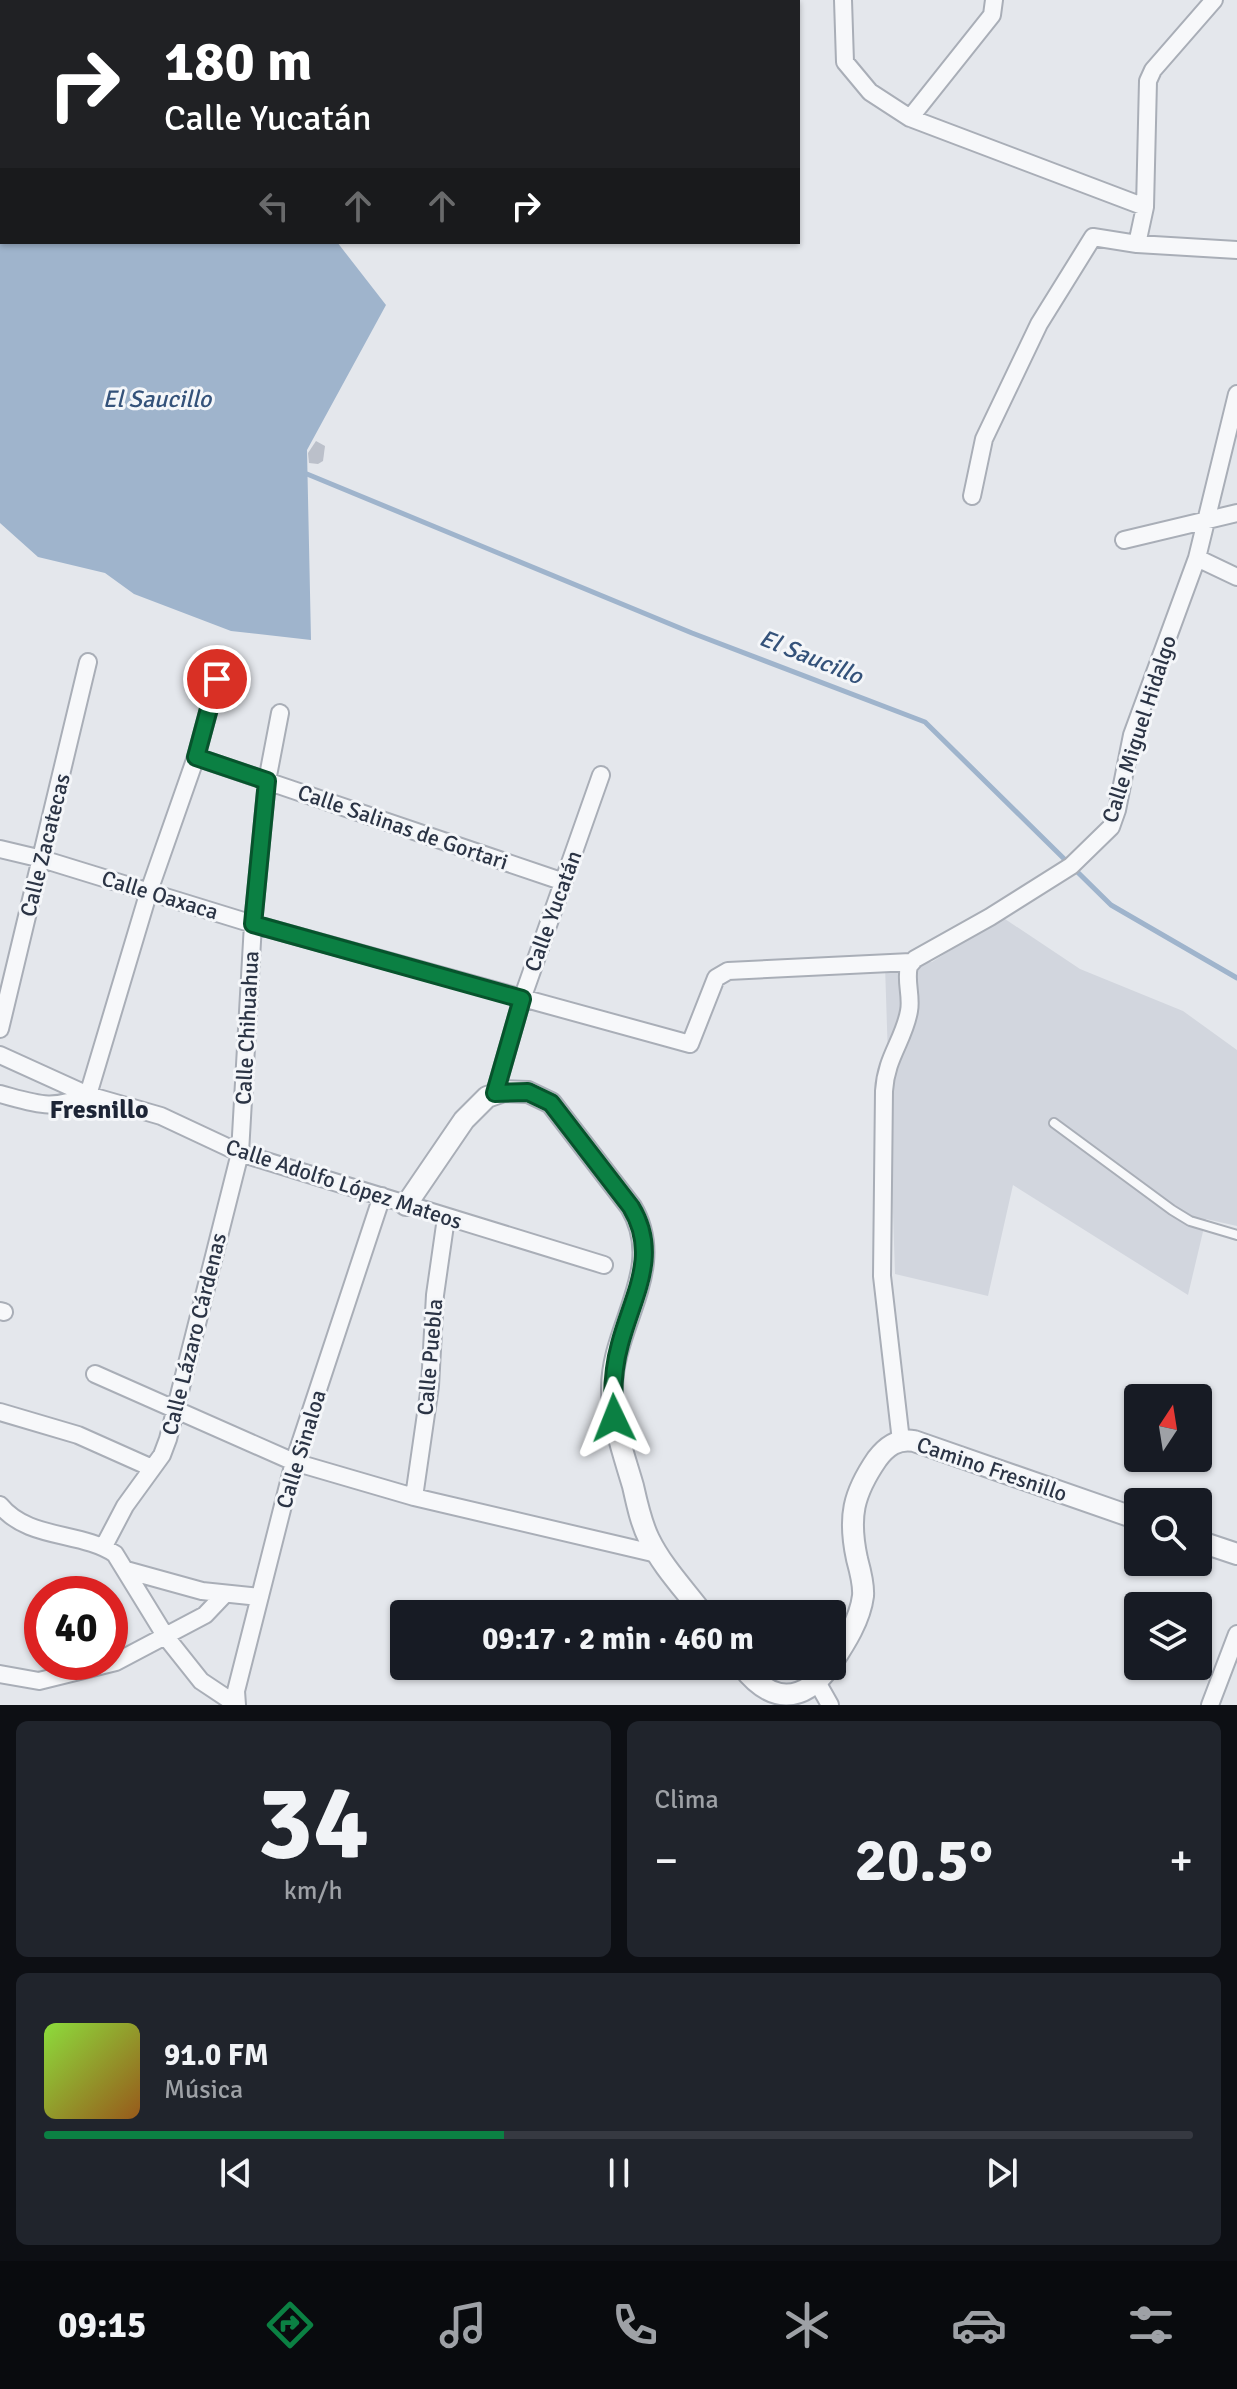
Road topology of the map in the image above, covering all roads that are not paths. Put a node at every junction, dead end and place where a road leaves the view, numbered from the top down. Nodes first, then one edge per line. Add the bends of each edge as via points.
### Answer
1 (843, 0) edge
2 (994, 0) edge
3 (1214, 0) edge
4 (910, 118) junction
5 (1145, 207) junction
6 (1137, 244) junction
7 (1237, 250) edge
8 (1237, 394) edge
9 (1234, 416) edge
10 (972, 496) dead end
11 (1237, 513) edge
12 (1204, 521) junction
13 (1124, 540) dead end
14 (1197, 558) junction
15 (1237, 577) edge
16 (88, 662) dead end
17 (217, 679) dead end
18 (280, 713) dead end
19 (196, 757) junction
20 (601, 775) dead end
21 (267, 781) junction
22 (0, 849) edge
23 (42, 859) junction
24 (564, 882) junction
25 (149, 891) junction
26 (253, 924) junction
27 (911, 962) junction
28 (522, 999) junction
29 (0, 1029) edge
30 (0, 1055) edge
31 (495, 1093) junction
32 (0, 1094) edge
33 (88, 1095) junction
34 (1054, 1123) dead end
35 (240, 1153) junction
36 (382, 1196) junction
37 (406, 1205) junction
38 (446, 1218) junction
39 (1237, 1235) edge
40 (604, 1265) dead end
41 (95, 1374) dead end
42 (176, 1410) junction
43 (0, 1412) edge
44 (901, 1441) junction
45 (294, 1462) junction
46 (152, 1468) junction
47 (414, 1497) junction
48 (0, 1505) edge
49 (1124, 1514) edge
50 (104, 1546) junction
51 (1212, 1546) edge
52 (657, 1554) junction
53 (1237, 1554) edge
54 (126, 1570) junction
55 (225, 1594) junction
56 (260, 1597) junction
57 (692, 1600) edge
58 (1237, 1634) edge
59 (166, 1637) junction
60 (846, 1641) edge
61 (0, 1674) edge
62 (754, 1680) edge
63 (814, 1680) edge
64 (828, 1680) edge
65 (237, 1705) edge
66 (830, 1705) edge
67 (1210, 1705) edge

1 - 4 street via 845,62 870,92
2 - 4 street via 992,15
3 - 5 street via 1148,81
4 - 5 street
5 - 6 street
6 - 7 street
6 - 10 street via 1093,237 1039,324 984,439
8 - 9 street, Calle Miguel Hidalgo
9 - 12 street, Calle Miguel Hidalgo
11 - 12 street
12 - 13 street
12 - 14 street, Calle Miguel Hidalgo
14 - 15 street
14 - 27 street, Calle Miguel Hidalgo via 1132,735 1111,827 1071,866
16 - 23 street, Calle Zacatecas
17 - 19 street
18 - 21 street, Calle Chihuahua
19 - 21 street, Calle Salinas de Gortari
19 - 25 street
20 - 24 street, Calle Yucatán
21 - 24 street, Calle Salinas de Gortari
21 - 26 street, Calle Chihuahua
22 - 23 street, Calle Oaxaca
23 - 25 street, Calle Oaxaca
23 - 29 street, Calle Zacatecas
24 - 28 street, Calle Yucatán
25 - 26 street, Calle Oaxaca
25 - 33 street
26 - 28 street, Calle Oaxaca
26 - 35 street, Calle Chihuahua
27 - 28 street, Calle Oaxaca via 728,971 716,978 690,1044
27 - 44 street via 908,1016 885,1072 884,1091 882,1276
28 - 31 street, Calle Yucatán
30 - 33 street, Calle Adolfo López Mateos
31 - 37 street via 464,1120
31 - 52 street via 528,1092 551,1103 640,1222 645,1260 612,1387 614,1418 643,1526
32 - 33 street via 51,1106
33 - 35 street, Calle Adolfo López Mateos via 161,1116
34 - 39 lane via 1172,1210
35 - 36 street, Calle Adolfo López Mateos
35 - 42 street, Calle Lázaro Cárdenas
36 - 37 street, Calle Adolfo López Mateos
36 - 45 street, Calle Sinaloa
37 - 38 street, Calle Adolfo López Mateos
38 - 40 street, Calle Adolfo López Mateos
38 - 47 street, Calle Puebla
41 - 42 street
42 - 45 street
42 - 46 street, Calle Lázaro Cárdenas via 162,1455
43 - 46 street via 78,1435
44 - 49 street, Camino Fresnillo via 914,1441
44 - 60 street, Camino Fresnillo via 888,1446 860,1484 852,1538 864,1590
45 - 47 street
45 - 56 street, Calle Sinaloa
46 - 50 street, Calle Lázaro Cárdenas
47 - 52 street
48 - 50 street via 7,1515 33,1528
50 - 54 street
51 - 53 street
52 - 57 street
54 - 55 street
54 - 59 street
55 - 56 street
55 - 59 street via 205,1615
56 - 65 street, Calle Sinaloa
58 - 67 street
59 - 61 street via 116,1662 39,1681
59 - 65 street via 201,1681
62 - 63 street via 775,1693 797,1693
64 - 66 street

